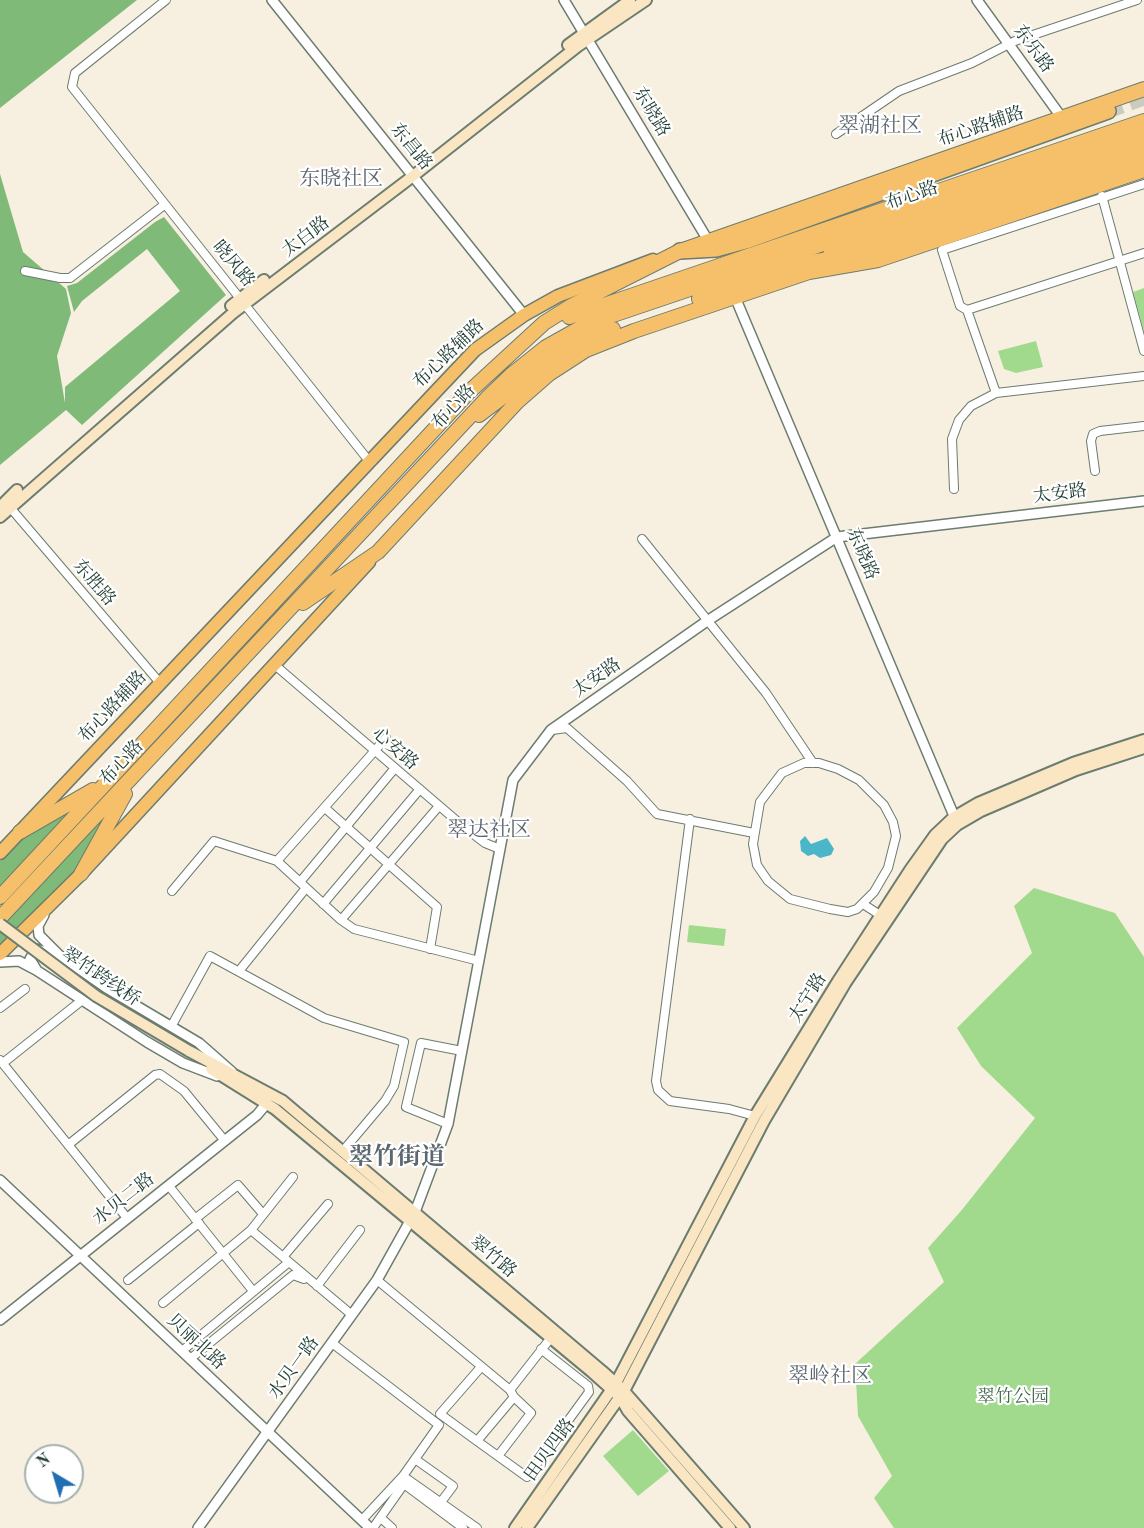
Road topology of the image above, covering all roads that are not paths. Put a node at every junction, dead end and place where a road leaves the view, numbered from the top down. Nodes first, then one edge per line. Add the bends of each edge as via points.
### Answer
1 (166, 0) edge
2 (272, 0) edge
3 (564, 0) edge
4 (630, 0) edge
5 (646, 0) edge
6 (977, 0) edge
7 (1137, 0) edge
8 (586, 36) junction
9 (1009, 44) junction
10 (1144, 88) edge
11 (1108, 111) tunnel mouth
12 (1144, 111) edge
13 (1062, 118) junction
14 (1144, 121) edge
15 (836, 134) dead end
16 (1144, 135) edge
17 (1085, 144) junction
18 (1144, 146) edge
19 (1144, 160) edge
20 (1144, 171) edge
21 (411, 174) junction
22 (1144, 184) edge
23 (1101, 192) junction
24 (164, 205) junction
25 (709, 242) junction
26 (680, 251) junction
27 (1144, 253) edge
28 (1121, 260) junction
29 (800, 264) junction
30 (25, 271) dead end
31 (735, 297) junction
32 (243, 301) junction
33 (967, 309) junction
34 (524, 315) junction
35 (1144, 351) edge
36 (504, 358) junction
37 (1144, 376) edge
38 (996, 393) junction
39 (1144, 426) edge
40 (453, 434) junction
41 (369, 461) junction
42 (1095, 471) dead end
43 (954, 489) dead end
44 (1144, 501) edge
45 (5, 505) edge
46 (0, 517) edge
47 (837, 537) junction
48 (642, 539) dead end
49 (378, 552) junction
50 (282, 618) junction
51 (707, 621) junction
52 (276, 666) junction
53 (160, 683) junction
54 (551, 730) junction
55 (386, 738) dead end
56 (1144, 740) edge
57 (1144, 748) edge
58 (375, 751) junction
59 (813, 763) junction
60 (395, 768) junction
61 (119, 772) junction
62 (135, 775) junction
63 (420, 789) junction
64 (439, 806) junction
65 (325, 808) junction
66 (690, 819) junction
67 (956, 821) junction
68 (346, 827) junction
69 (21, 832) junction
70 (754, 833) junction
71 (370, 848) junction
72 (500, 849) junction
73 (0, 853) edge
74 (277, 861) junction
75 (389, 865) junction
76 (81, 874) junction
77 (300, 882) junction
78 (306, 888) junction
79 (172, 891) dead end
80 (0, 897) edge
81 (323, 904) junction
82 (863, 904) junction
83 (46, 910) junction
84 (880, 915) junction
85 (0, 918) edge
86 (341, 920) junction
87 (0, 924) edge
88 (0, 931) edge
89 (430, 949) junction
90 (0, 954) edge
91 (59, 956) junction
92 (479, 961) junction
93 (0, 962) edge
94 (36, 969) junction
95 (239, 971) junction
96 (25, 988) dead end
97 (81, 1001) junction
98 (0, 1008) edge
99 (172, 1025) junction
100 (462, 1051) junction
101 (189, 1053) junction
102 (1, 1061) edge
103 (233, 1078) junction
104 (267, 1103) junction
105 (755, 1116) junction
106 (448, 1124) junction
107 (225, 1141) junction
108 (68, 1145) junction
109 (342, 1152) junction
110 (293, 1177) dead end
111 (0, 1180) edge
112 (169, 1186) junction
113 (328, 1204) dead end
114 (415, 1212) junction
115 (263, 1214) junction
116 (127, 1218) junction
117 (197, 1221) junction
118 (410, 1223) junction
119 (251, 1230) junction
120 (360, 1230) dead end
121 (224, 1253) junction
122 (79, 1255) junction
123 (286, 1260) junction
124 (128, 1280) dead end
125 (376, 1280) junction
126 (317, 1286) junction
127 (253, 1291) junction
128 (163, 1303) dead end
129 (351, 1317) junction
130 (0, 1320) edge
131 (550, 1339) junction
132 (332, 1343) junction
133 (542, 1349) junction
134 (182, 1351) junction
135 (190, 1359) junction
136 (481, 1367) junction
137 (618, 1390) junction
138 (512, 1394) junction
139 (268, 1431) junction
140 (585, 1438) junction
141 (554, 1440) junction
142 (477, 1441) junction
143 (571, 1450) junction
144 (498, 1456) junction
145 (415, 1459) junction
146 (403, 1476) junction
147 (441, 1502) junction
148 (381, 1518) junction
149 (362, 1520) junction
150 (529, 1527) edge
151 (198, 1528) edge
152 (372, 1528) edge
153 (392, 1528) edge
154 (463, 1528) edge
155 (477, 1528) edge
156 (515, 1528) edge
157 (730, 1528) edge
158 (744, 1528) edge

1 - 24 street, 晓风路 via 75,72 72,87
2 - 21 street, 东昌路
3 - 8 street, 东晓路
4 - 8 main road, 太白路
5 - 8 main road, 太白路
6 - 9 street, 东乐路
7 - 9 street
8 - 21 main road, 太白路
8 - 25 street, 东晓路
9 - 13 street, 东乐路
9 - 15 street via 899,91
10 - 13 highway, 布心路辅路
11 - 26 highway via 749,240 716,249
12 - 17 highway
13 - 25 highway, 布心路辅路
14 - 17 highway
16 - 17 highway
17 - 36 highway, 布心路 via 1052,151 583,311 539,333
17 - 40 highway, 布心路 via 596,321 523,364
18 - 29 highway
19 - 29 highway via 866,254
20 - 23 highway
21 - 32 main road, 太白路
21 - 34 street, 东昌路
22 - 23 street
23 - 28 street
23 - 31 highway via 878,261 824,268
23 - 33 street via 942,250 960,306
24 - 30 street via 70,278
24 - 32 street, 晓风路
25 - 26 highway, 布心路辅路
26 - 34 main road, 布心路辅路 via 597,280
26 - 36 highway, 布心路 via 571,306
27 - 28 street
28 - 33 street
28 - 35 street
29 - 40 highway via 578,343
31 - 47 street, 东晓路
31 - 49 highway via 613,339 561,365 507,411
32 - 41 street, 晓风路
32 - 45 main road, 太白路
33 - 38 street
34 - 41 main road, 布心路辅路 via 476,350
36 - 61 highway, 布心路
37 - 38 street
38 - 43 street via 972,406 959,420 952,439
39 - 42 street via 1093,434
40 - 50 highway, 布心路
41 - 53 main road, 布心路辅路
44 - 47 street, 太安路
45 - 46 main road, 太白路
45 - 53 street, 东胜路
47 - 51 street, 太安路
47 - 67 street, 东晓路
48 - 51 street
49 - 50 highway
49 - 52 main road
50 - 62 highway, 布心路
51 - 54 street, 太安路
51 - 59 street via 766,693
52 - 58 street, 心安路
52 - 76 main road
53 - 69 main road, 布心路辅路
54 - 66 street via 567,728 627,781 657,814
54 - 72 street, 太安路 via 513,780
55 - 58 street
56 - 67 main road, 太宁路 via 1072,763 978,803
57 - 67 main road, 太宁路 via 1076,770
58 - 60 street, 心安路
58 - 65 street
59 - 70 street via 791,766 774,780 760,802
59 - 82 street via 838,769 859,780 884,806 893,822 896,836 888,868
60 - 63 street, 心安路
60 - 68 street
61 - 69 highway
61 - 80 highway, 布心路
62 - 76 highway
62 - 85 highway, 布心路
63 - 64 street, 心安路
63 - 71 street
64 - 72 street, 心安路 via 479,840
64 - 75 street
65 - 68 street
65 - 74 street
66 - 70 street
66 - 105 street via 656,1081 658,1090 670,1101
67 - 84 main road, 太宁路 via 935,835
67 - 137 main road, 太宁路 via 887,919 769,1111
68 - 71 street
68 - 77 street
69 - 73 main road, 布心路辅路
70 - 82 street via 754,856 761,873 790,899 848,912
71 - 75 street
71 - 81 street
72 - 92 street, 太安路
74 - 77 street
74 - 79 street via 214,841
75 - 86 street
75 - 89 street via 437,907
76 - 83 main road
77 - 78 street
78 - 81 street
78 - 95 street
81 - 86 street
82 - 84 street
83 - 90 main road
83 - 91 street via 38,926 39,935
84 - 105 main road, 太宁路
86 - 89 street via 361,932
87 - 101 main road, 翠竹跨线桥, bridge via 96,996
88 - 101 main road, 翠竹跨线桥, bridge via 88,996
89 - 92 street
91 - 94 street via 36,950 30,959
91 - 99 street
92 - 100 street, 太安路
93 - 94 street via 19,961
94 - 97 street
95 - 99 street via 210,956
95 - 109 street via 324,1018 404,1042 394,1086 386,1101
96 - 98 street
97 - 102 street
97 - 103 street via 183,1063
99 - 103 street via 216,1056
100 - 106 street, 太安路
100 - 106 street via 421,1043 406,1107
101 - 103 main road, 翠竹路
102 - 108 street
103 - 104 main road, 翠竹路
103 - 109 main road, 翠竹路 via 283,1101
104 - 107 street, 水贝二路
104 - 118 main road, 翠竹路
105 - 137 main road, 太宁路
106 - 114 street, 太安路
107 - 108 street via 184,1091 160,1074
107 - 112 street, 水贝二路
108 - 116 street
109 - 114 main road, 翠竹路
110 - 115 street
111 - 122 street, 贝丽北路
112 - 116 street, 水贝二路
112 - 117 street
113 - 123 street
114 - 118 street, 太安路
114 - 137 main road, 翠竹路
115 - 117 street via 238,1185
115 - 119 street
116 - 122 street, 水贝二路
117 - 121 street
117 - 124 street
118 - 125 street, 水贝一路
118 - 131 main road, 翠竹路
119 - 121 street
119 - 123 street
120 - 126 street
121 - 127 street
121 - 128 street
122 - 130 street, 水贝二路
122 - 134 street, 贝丽北路
123 - 126 street
123 - 127 street
125 - 129 street, 水贝一路
125 - 136 street
126 - 129 street
127 - 134 street
129 - 132 street, 水贝一路
129 - 135 street via 302,1277 293,1275
131 - 133 street
131 - 137 main road, 翠竹路
132 - 139 street, 水贝一路
132 - 145 street via 439,1425
133 - 138 street
133 - 141 street via 588,1386 589,1392
134 - 135 street, 贝丽北路
135 - 139 street, 贝丽北路
136 - 138 street
136 - 142 street via 440,1413
137 - 140 main road, 田贝四路
137 - 157 main road, 翠竹路 via 628,1411
137 - 158 main road, 翠竹路
138 - 142 street
138 - 144 street via 531,1413
139 - 149 street, 贝丽北路
139 - 151 street, 水贝一路
140 - 143 main road, 田贝四路
140 - 150 main road, 田贝四路
141 - 143 street
141 - 144 street via 527,1477
142 - 144 street
143 - 156 main road, 田贝四路
145 - 146 street
145 - 147 street via 453,1486
146 - 147 street
146 - 149 street
147 - 155 street
148 - 152 street
148 - 153 street
148 - 154 street via 404,1484
149 - 152 street, 贝丽北路

